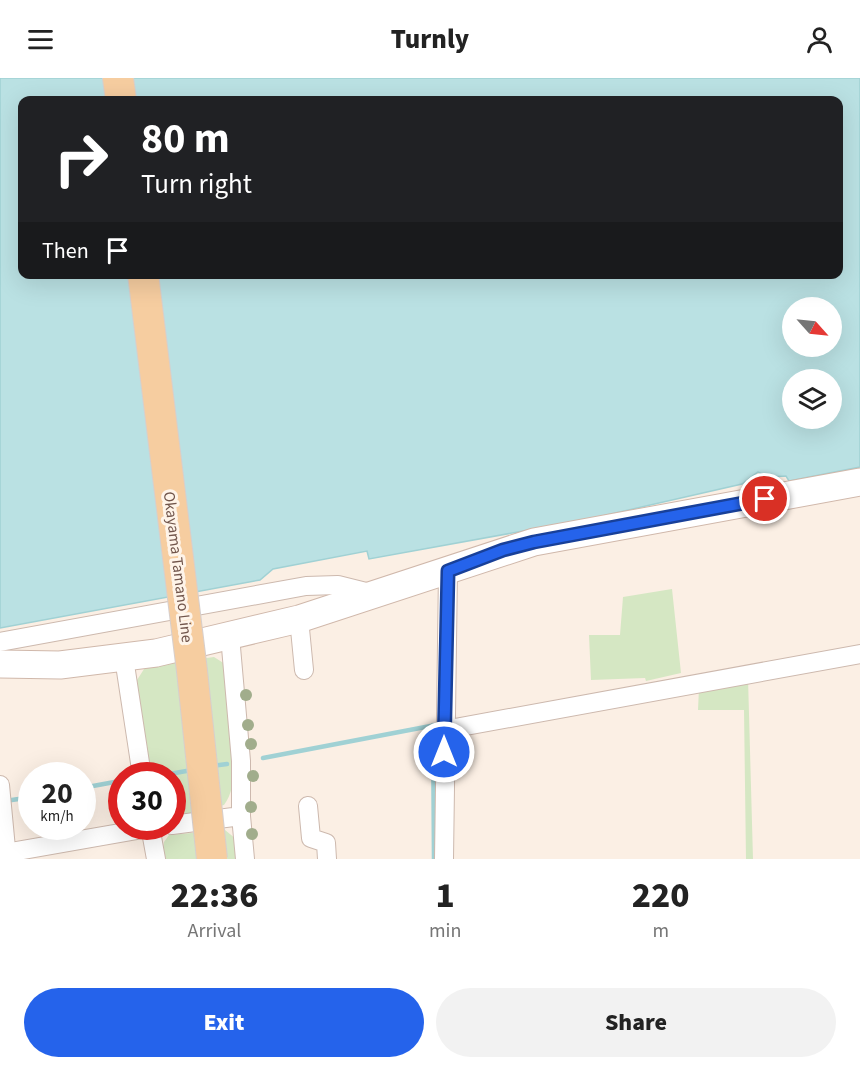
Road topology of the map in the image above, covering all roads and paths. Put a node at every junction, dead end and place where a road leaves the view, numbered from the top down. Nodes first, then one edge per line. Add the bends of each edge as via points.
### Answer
1 (118, 78) edge
2 (120, 96) edge
3 (144, 279) edge
4 (860, 482) edge
5 (448, 571) junction
6 (376, 594) junction
7 (299, 619) junction
8 (230, 636) junction
9 (0, 642) edge
10 (860, 654) edge
11 (124, 658) junction
12 (0, 664) edge
13 (304, 670) dead end
14 (444, 725) junction
15 (140, 762) edge
16 (1, 796) edge
17 (308, 806) dead end
18 (241, 816) junction
19 (186, 823) edge
20 (108, 836) edge
21 (155, 840) edge
22 (4, 855) edge
23 (156, 859) edge
24 (212, 859) edge
25 (245, 859) edge
26 (327, 859) edge
27 (444, 859) edge

1 - 2 main road
3 - 24 main road, Okayama Tamano Line, bridge
4 - 5 street via 534,542
5 - 6 street
5 - 14 street
6 - 7 street
6 - 9 street via 338,585 306,586
7 - 8 street
7 - 13 street
8 - 11 street
8 - 18 street via 241,760
10 - 14 street
11 - 12 street via 60,665
11 - 15 street
14 - 27 street
16 - 22 street
17 - 26 street via 311,838 326,843
18 - 19 street
18 - 25 street
20 - 22 street
21 - 23 street

